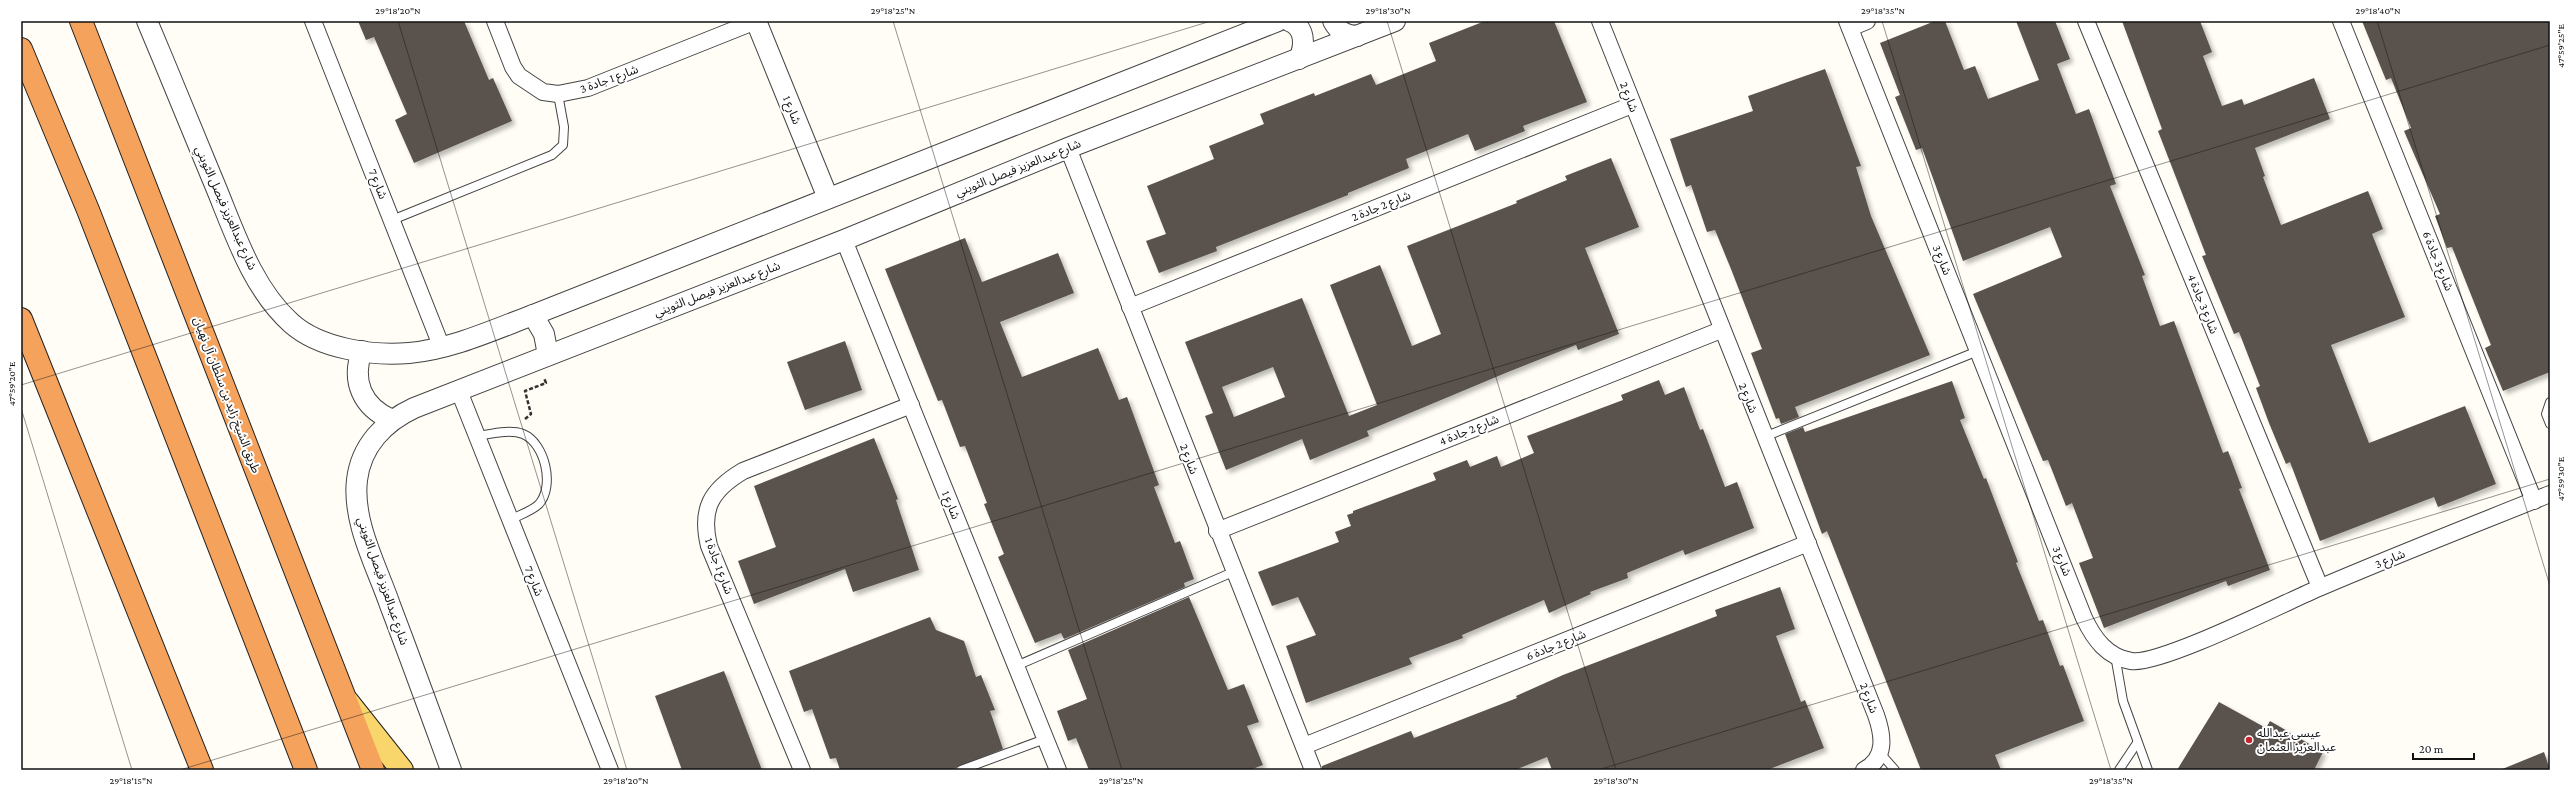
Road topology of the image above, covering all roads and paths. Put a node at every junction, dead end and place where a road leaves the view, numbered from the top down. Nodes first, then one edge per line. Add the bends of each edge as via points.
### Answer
1 (81, 21) edge
2 (147, 21) edge
3 (314, 21) edge
4 (495, 21) edge
5 (756, 21) edge
6 (1278, 21) edge
7 (1289, 21) edge
8 (1333, 21) edge
9 (1395, 21) edge
10 (1600, 21) edge
11 (1867, 21) edge
12 (2086, 21) edge
13 (2341, 21) edge
14 (1849, 24) edge
15 (1357, 36) junction
16 (21, 49) edge
17 (1299, 59) junction
18 (558, 94) junction
19 (1632, 105) junction
20 (1068, 148) junction
21 (828, 198) junction
22 (392, 220) junction
23 (844, 240) junction
24 (1130, 307) junction
25 (533, 315) junction
26 (21, 319) edge
27 (1721, 330) junction
28 (442, 348) junction
29 (362, 351) junction
30 (1978, 351) junction
31 (543, 357) junction
32 (459, 391) junction
33 (2550, 402) edge
34 (910, 406) junction
35 (392, 420) junction
36 (2550, 424) edge
37 (512, 432) junction
38 (477, 436) junction
39 (1764, 437) junction
40 (2550, 494) edge
41 (2534, 501) junction
42 (510, 520) junction
43 (1217, 531) junction
44 (1808, 544) junction
45 (1233, 572) junction
46 (2320, 587) junction
47 (2114, 655) junction
48 (1016, 666) junction
49 (347, 701) junction
50 (1045, 739) junction
51 (2137, 743) junction
52 (1304, 746) junction
53 (1880, 753) junction
54 (202, 770) edge
55 (306, 770) edge
56 (373, 770) edge
57 (402, 770) edge
58 (451, 770) edge
59 (610, 770) edge
60 (802, 770) edge
61 (961, 770) edge
62 (1058, 770) edge
63 (1313, 770) edge
64 (1864, 770) edge
65 (1895, 770) edge
66 (2119, 770) edge
67 (2148, 770) edge

1 - 49 highway, طريق الشيخ زايد بن سلطان آل نهيان
2 - 29 street, شارع عبدالعزيز فيصل الثويني via 235,233 257,279 273,303 292,324 313,337
3 - 22 street, شارع 7
4 - 18 street, شارع 1 جادة 3 via 513,67 524,82 543,92
5 - 18 street, شارع 1 جادة 3 via 588,88
5 - 21 street, شارع 1
6 - 21 street, شارع عبدالعزيز فيصل الثويني
7 - 17 street via 1300,30 1304,39
8 - 15 street via 1338,30 1347,35
9 - 15 street, شارع عبدالعزيز فيصل الثويني
10 - 19 street, شارع 2
11 - 14 street
12 - 46 street, شارع 3 جادة 4
13 - 41 street, شارع 3 جادة 6
14 - 30 street, شارع 3
15 - 17 street, شارع عبدالعزيز فيصل الثويني
16 - 55 highway via 88,210
17 - 20 street, شارع عبدالعزيز فيصل الثويني
18 - 22 lane via 564,127 563,145 552,155
19 - 24 street, شارع 2 جادة 2
19 - 27 street, شارع 2
20 - 23 street, شارع عبدالعزيز فيصل الثويني
20 - 24 street, شارع 2
21 - 25 street, شارع عبدالعزيز فيصل الثويني
22 - 28 street, شارع 7
23 - 31 street, شارع عبدالعزيز فيصل الثويني
23 - 34 street, شارع 1
24 - 43 street, شارع 2
25 - 28 street, شارع عبدالعزيز فيصل الثويني
25 - 31 street via 544,334
26 - 54 highway
27 - 39 street, شارع 2
27 - 43 street, شارع 2 جادة 4
28 - 29 street, شارع عبدالعزيز فيصل الثويني via 408,353
29 - 35 street via 357,372 361,392 373,410
30 - 39 lane
30 - 47 street, شارع 3 via 2084,618 2100,645
31 - 32 street, شارع عبدالعزيز فيصل الثويني
31 - 37 path via 546,383 525,391 531,414
32 - 35 street, شارع عبدالعزيز فيصل الثويني via 414,408
32 - 38 street, شارع 7
33 - 36 lane via 2546,414
34 - 48 street, شارع 1
34 - 60 street, شارع 1 جادة 1 via 743,471 723,485 708,506 705,519 709,546
35 - 58 street, شارع عبدالعزيز فيصل الثويني via 375,437 363,457 357,479 357,503 368,543
37 - 38 lane
37 - 42 lane via 522,434 534,442 542,458 548,483 547,491 539,504
38 - 42 street, شارع 7
39 - 44 street, شارع 2
40 - 41 street, شارع 3
41 - 46 street, شارع 3
42 - 59 street, شارع 7
43 - 45 street, شارع 2
44 - 52 street, شارع 2 جادة 6
44 - 53 street, شارع 2 via 1876,715 1882,734
45 - 48 lane
45 - 52 street, شارع 2
46 - 47 street, شارع 3 via 2162,657 2132,662
47 - 51 lane via 2123,701
48 - 50 street, شارع 1
49 - 56 highway, طريق الشيخ زايد بن سلطان آل نهيان
49 - 57 main road
50 - 61 lane
50 - 62 street, شارع 1
51 - 66 lane
51 - 67 lane
52 - 63 street, شارع 2
53 - 64 street via 1875,763
53 - 65 lane

